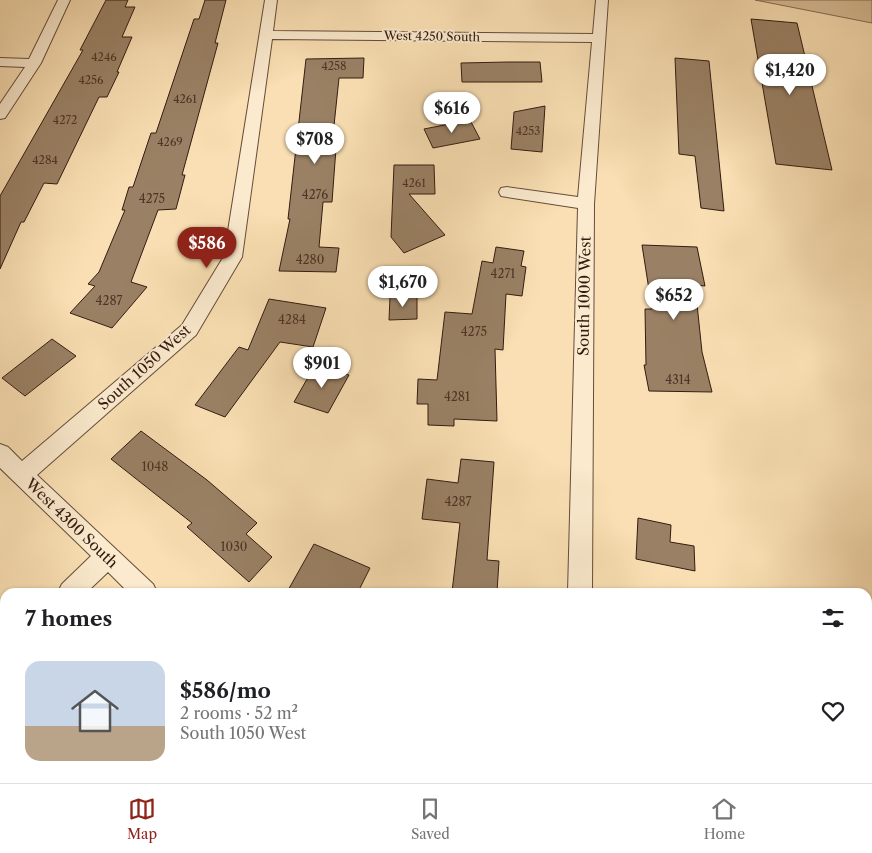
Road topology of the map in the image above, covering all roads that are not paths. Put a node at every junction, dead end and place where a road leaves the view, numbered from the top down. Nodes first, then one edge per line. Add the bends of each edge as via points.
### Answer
1 (64, 0) edge
2 (271, 0) edge
3 (602, 0) edge
4 (266, 35) junction
5 (599, 38) junction
6 (0, 62) edge
7 (34, 63) junction
8 (0, 115) edge
9 (507, 192) dead end
10 (586, 204) junction
11 (0, 454) edge
12 (22, 475) junction
13 (107, 557) junction
14 (74, 588) edge
15 (141, 588) edge
16 (580, 588) edge

1 - 7 street
2 - 4 street, South 1050 West
3 - 5 street, South 1000 West
4 - 5 street, West 4250 South
4 - 12 street, South 1050 West via 233,257 189,330
5 - 10 street, South 1000 West
6 - 7 street
7 - 8 street
9 - 10 street
10 - 16 street, South 1000 West
11 - 12 street, West 4300 South
12 - 13 street, West 4300 South
13 - 14 street
13 - 15 street, West 4300 South

